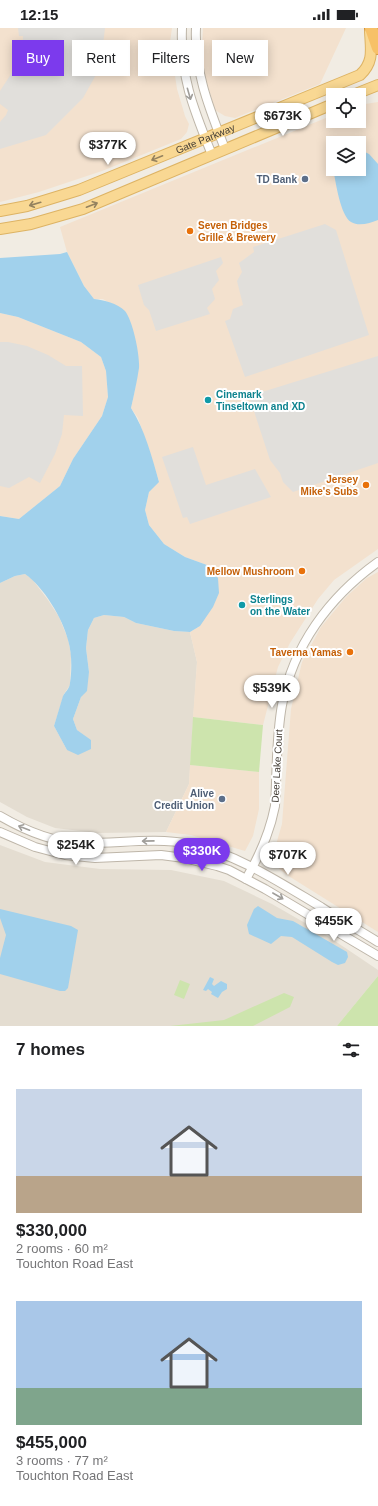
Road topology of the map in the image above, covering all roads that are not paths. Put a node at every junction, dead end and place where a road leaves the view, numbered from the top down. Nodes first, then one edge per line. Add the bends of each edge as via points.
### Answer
1 (182, 28) edge
2 (196, 28) edge
3 (370, 28) edge
4 (378, 48) edge
5 (378, 84) edge
6 (366, 89) edge
7 (326, 107) edge
8 (219, 133) junction
9 (206, 138) junction
10 (225, 149) junction
11 (212, 155) junction
12 (0, 211) edge
13 (0, 229) edge
14 (378, 562) edge
15 (0, 816) edge
16 (0, 832) edge
17 (252, 868) junction
18 (246, 879) junction
19 (377, 941) edge
20 (370, 951) junction
21 (378, 956) edge

1 -> 9 street via 186,84
2 - 8 street via 200,75
3 - 4 highway
3 - 8 main road, Gate Parkway via 370,62 360,75
5 - 6 main road
7 - 10 main road, Gate Parkway
8 - 9 main road, Gate Parkway
8 - 10 street
9 - 11 street
9 -> 12 main road, Gate Parkway via 78,190 27,206
10 - 11 main road, Gate Parkway
13 -> 11 main road, Gate Parkway via 31,224 82,209
14 - 17 street, Deer Lake Court via 354,580 327,608 297,658 281,712 273,819 265,844
17 -> 15 street via 219,852 182,843 156,840 102,843 67,841 18,827
16 - 18 street via 35,847 65,855 95,858 152,855 184,858 229,870
17 - 18 street, Deer Lake Court
17 - 19 street
18 -> 20 street
19 - 20 street
20 - 21 street

